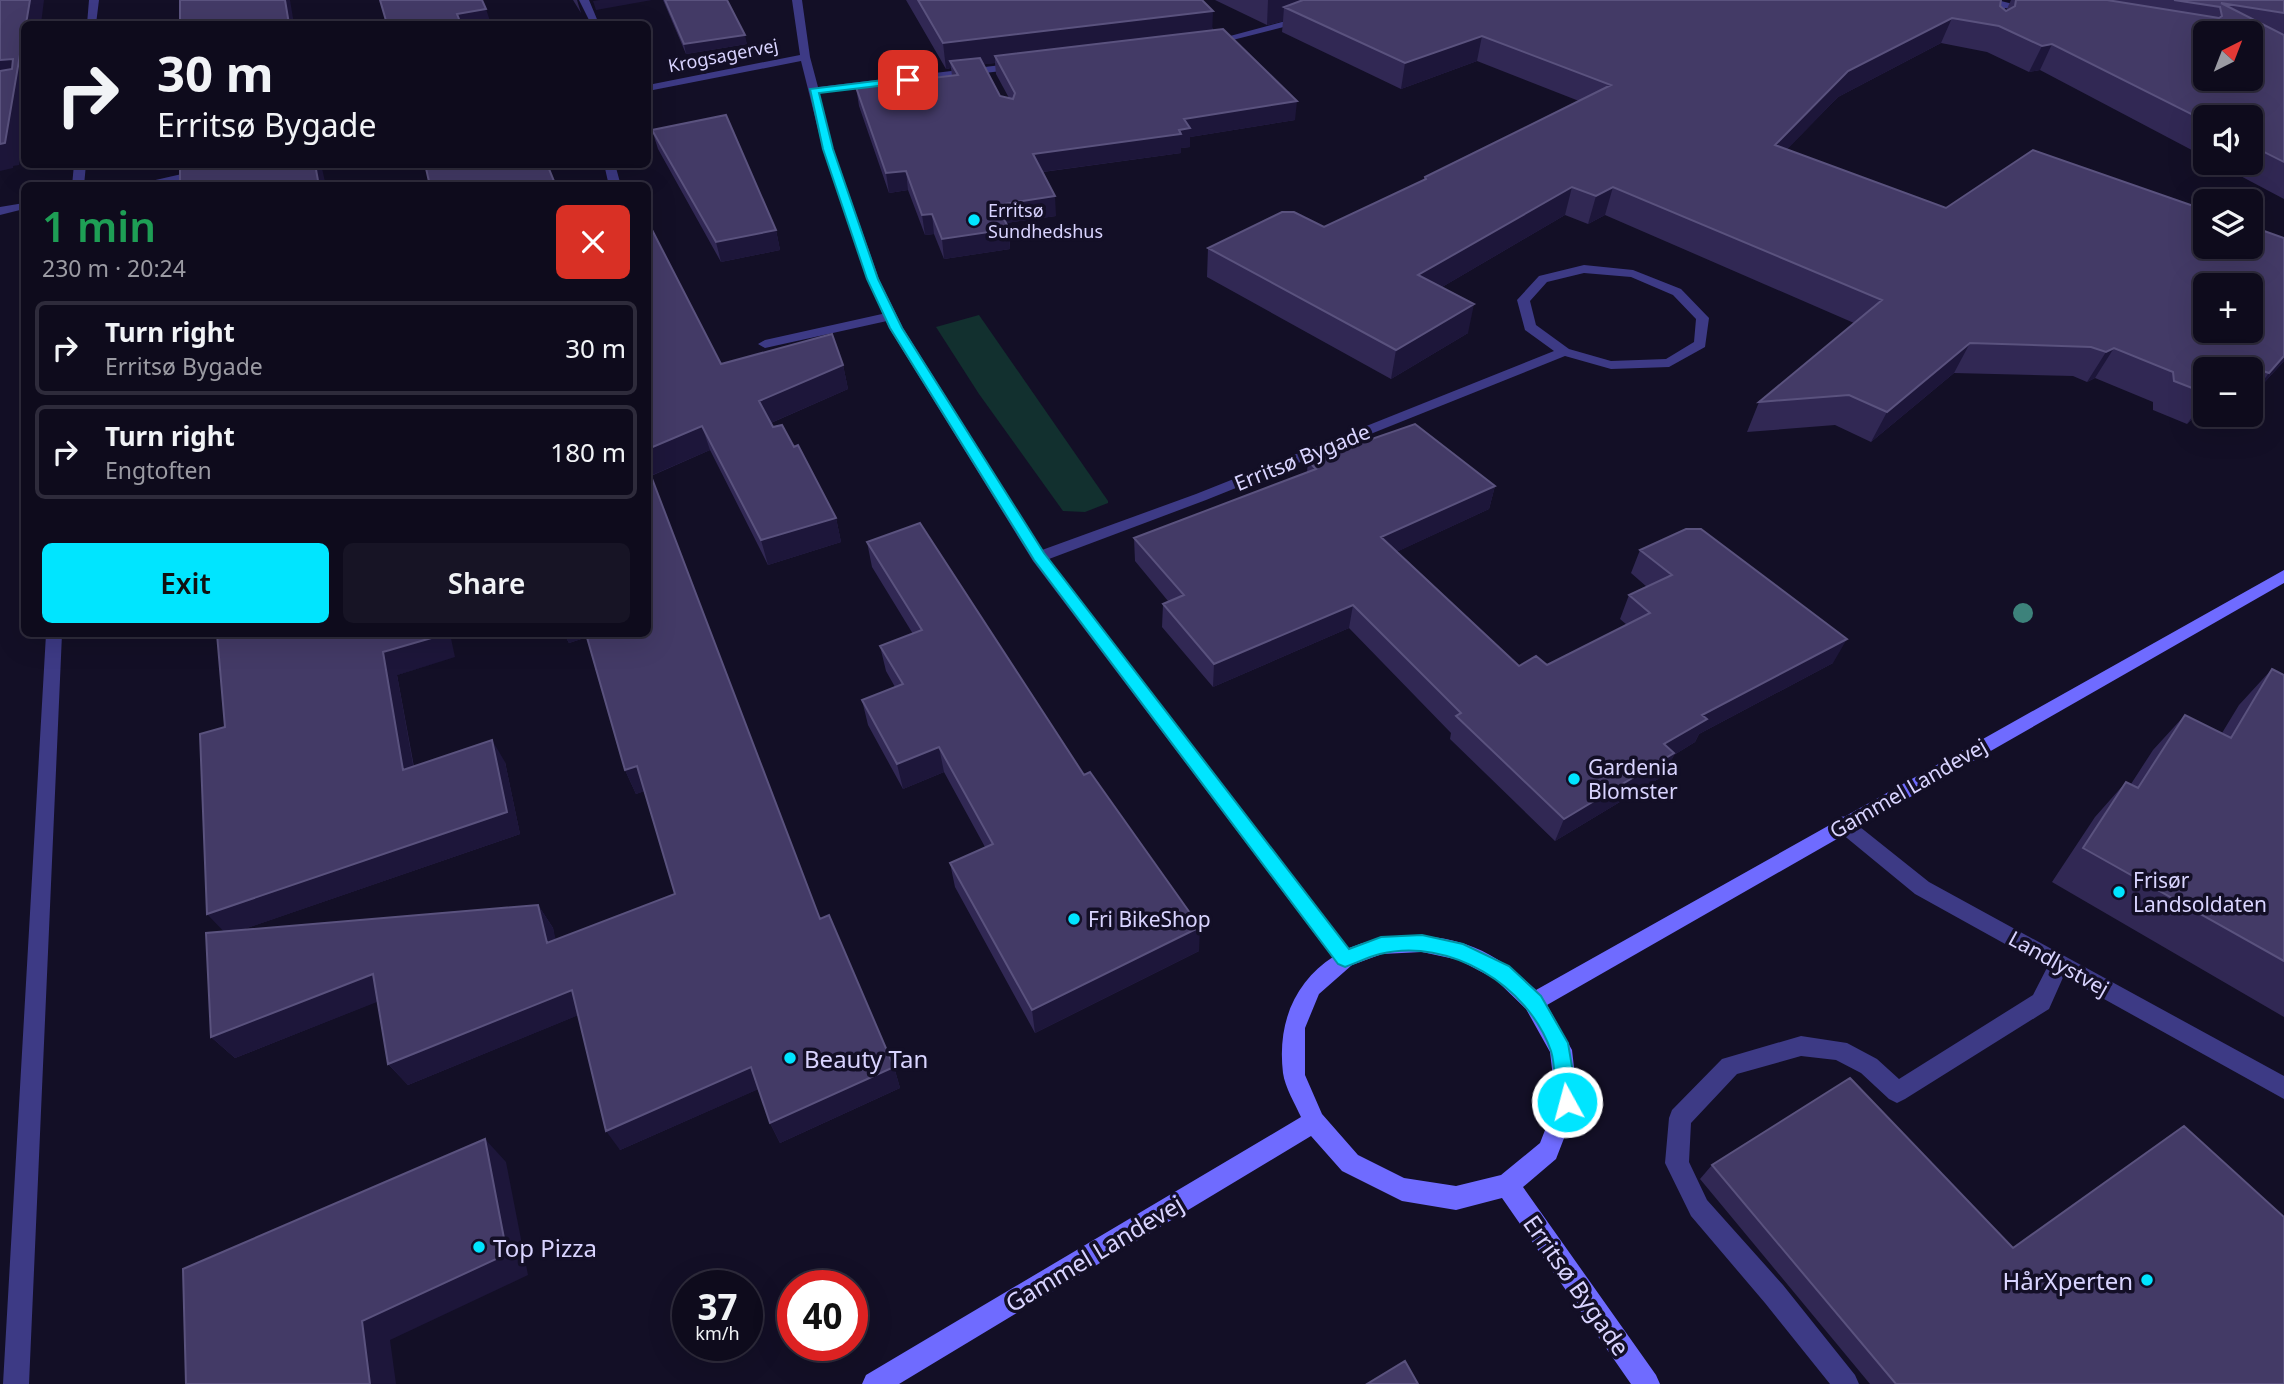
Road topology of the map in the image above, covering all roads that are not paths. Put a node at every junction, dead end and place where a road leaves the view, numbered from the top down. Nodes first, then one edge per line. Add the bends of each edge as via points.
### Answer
1 (94, 0) edge
2 (584, 0) edge
3 (797, 0) edge
4 (2041, 11) edge
5 (1317, 14) edge
6 (92, 21) edge
7 (593, 21) edge
8 (1996, 32) edge
9 (1194, 44) edge
10 (805, 57) junction
11 (1027, 65) edge
12 (986, 70) junction
13 (992, 81) edge
14 (651, 87) edge
15 (813, 91) junction
16 (225, 168) edge
17 (154, 182) edge
18 (21, 207) edge
19 (0, 211) edge
20 (891, 316) junction
21 (765, 344) dead end
22 (1564, 352) junction
23 (1039, 557) junction
24 (2284, 576) edge
25 (54, 637) edge
26 (1843, 824) junction
27 (1345, 958) junction
28 (2059, 964) junction
29 (1534, 1002) junction
30 (2284, 1088) edge
31 (1314, 1122) junction
32 (1507, 1185) junction
33 (16, 1384) edge
34 (875, 1384) edge
35 (1647, 1384) edge
36 (1846, 1384) edge

1 - 6 street
2 - 7 street
3 - 10 street
4 - 8 street via 2001,4
5 - 9 street via 1293,24
10 - 14 street, Krogsagervej
10 - 15 street
11 - 12 street
12 - 13 street
12 - 15 street
15 - 20 street via 868,266
16 - 17 street
18 - 19 street
20 - 21 street
20 - 23 street
22 - 22 street via 1611,365 1669,363 1700,344 1703,318 1677,292 1633,274 1584,269 1544,279 1524,300 1531,327
22 - 23 street, Erritsø Bygade
23 - 27 street
24 - 26 street, Gammel Landevej
25 - 33 street
26 - 28 street, Landlystvej via 1922,888
26 - 29 street, Gammel Landevej
27 - 29 street via 1394,944 1422,943 1463,952 1502,972
27 - 31 street via 1311,988 1294,1028 1294,1075
28 - 30 street, Landlystvej
28 - 36 street via 2041,1002 1897,1092 1869,1066 1839,1050 1801,1046 1730,1066 1680,1118 1677,1163 1699,1208
29 - 32 street via 1561,1050 1567,1102 1548,1152
31 - 32 street via 1350,1163 1402,1189 1456,1198
31 - 34 street, Gammel Landevej
32 - 35 street, Erritsø Bygade

